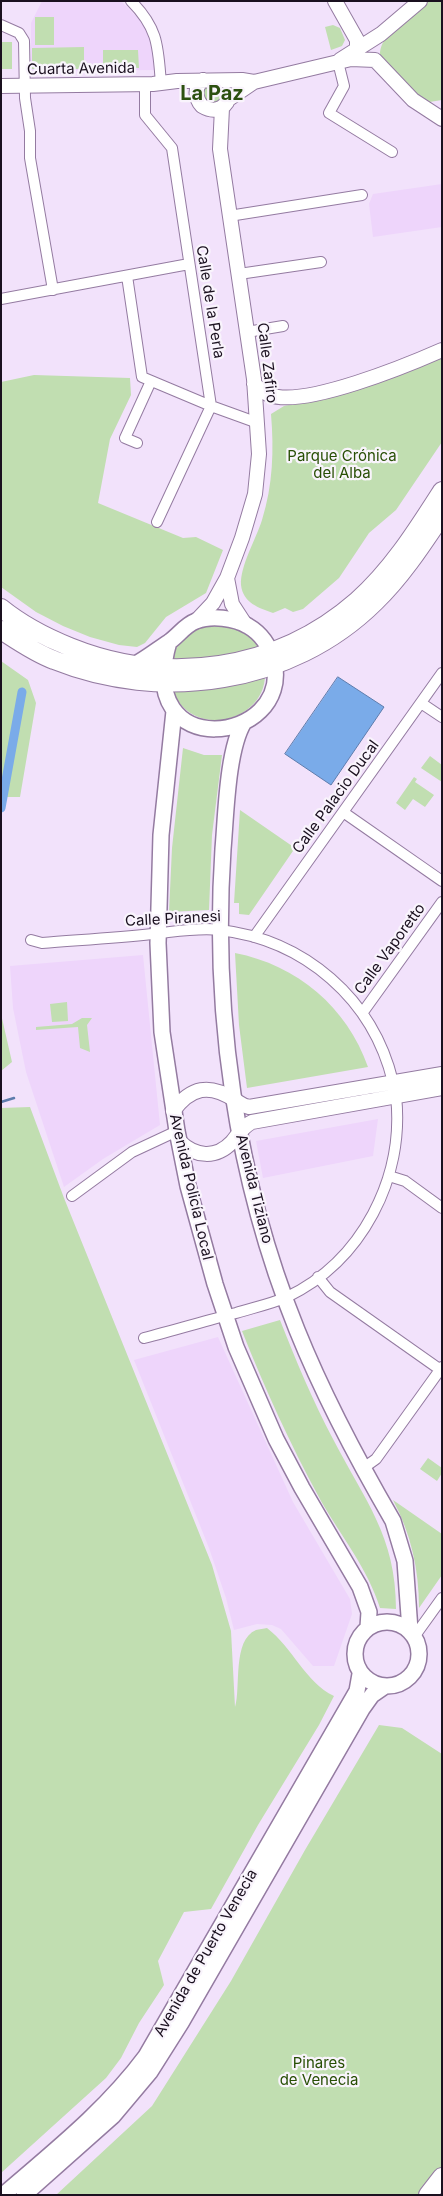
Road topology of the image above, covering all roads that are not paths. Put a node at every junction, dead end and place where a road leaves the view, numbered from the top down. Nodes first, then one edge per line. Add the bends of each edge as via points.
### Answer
1 (131, 1) edge
2 (335, 1) edge
3 (420, 1) edge
4 (1, 25) edge
5 (381, 34) junction
6 (358, 47) junction
7 (375, 60) junction
8 (344, 61) junction
9 (203, 80) junction
10 (224, 80) junction
11 (254, 82) junction
12 (145, 84) junction
13 (161, 84) junction
14 (1, 86) edge
15 (24, 86) junction
16 (199, 102) junction
17 (226, 104) junction
18 (442, 119) edge
19 (220, 149) junction
20 (392, 152) dead end
21 (362, 196) dead end
22 (229, 216) junction
23 (321, 262) dead end
24 (189, 264) junction
25 (239, 274) junction
26 (127, 276) junction
27 (54, 290) junction
28 (1, 299) edge
29 (283, 326) dead end
30 (247, 332) junction
31 (442, 350) edge
32 (147, 379) junction
33 (254, 384) junction
34 (289, 397) junction
35 (211, 406) junction
36 (258, 418) junction
37 (137, 443) dead end
38 (442, 491) edge
39 (442, 515) edge
40 (157, 522) dead end
41 (227, 578) junction
42 (1, 608) edge
43 (197, 620) junction
44 (245, 624) junction
45 (1, 630) edge
46 (169, 642) junction
47 (272, 658) junction
48 (134, 665) junction
49 (442, 673) edge
50 (163, 676) junction
51 (421, 703) junction
52 (174, 712) junction
53 (442, 717) edge
54 (244, 722) junction
55 (344, 812) junction
56 (442, 881) edge
57 (442, 902) edge
58 (221, 930) junction
59 (158, 934) junction
60 (254, 937) junction
61 (32, 940) dead end
62 (363, 1012) junction
63 (442, 1074) edge
64 (393, 1082) junction
65 (442, 1088) edge
66 (396, 1096) junction
67 (235, 1100) junction
68 (173, 1111) junction
69 (240, 1133) junction
70 (178, 1136) junction
71 (389, 1176) junction
72 (72, 1196) dead end
73 (442, 1208) edge
74 (318, 1277) junction
75 (285, 1298) junction
76 (225, 1316) junction
77 (144, 1338) dead end
78 (441, 1369) edge
79 (362, 1469) junction
80 (442, 1598) edge
81 (368, 1627) junction
82 (412, 1634) junction
83 (360, 1674) junction
84 (386, 1686) junction
85 (442, 2177) edge
86 (3, 2195) edge
87 (24, 2195) edge
88 (428, 2195) edge

1 - 13 street via 156,39
2 - 6 street
3 - 5 street
4 - 15 street via 23,38
5 - 6 street
5 - 7 street
6 - 8 street via 356,55
7 - 8 street
7 - 18 street via 413,100
8 - 11 street
8 - 20 street via 344,86 329,113
9 - 10 street
9 - 13 street, Cuarta Avenida
9 - 16 street via 197,88
10 - 11 street
10 - 17 street via 229,91
11 - 17 street
12 - 13 street, Cuarta Avenida
12 - 15 street, Cuarta Avenida
12 - 24 street, Calle de la Perla via 145,115 172,148
13 - 16 street, Cuarta Avenida via 178,88
14 - 15 street, Cuarta Avenida
15 - 27 street via 30,158
16 - 17 street via 209,109
16 - 19 street, Calle Zafiro
17 - 19 street, Calle Zafiro
19 - 22 street, Calle Zafiro
21 - 22 street
22 - 25 street, Calle Zafiro
23 - 25 street
24 - 26 street
24 - 35 street, Calle de la Perla
25 - 30 street, Calle Zafiro
26 - 27 street
26 - 32 street
27 - 28 street
29 - 30 street
30 - 33 street, Calle Zafiro
31 - 34 street via 367,380
32 - 35 street
32 - 37 street via 125,438
33 - 34 street via 270,395
33 - 36 street, Calle Zafiro
34 - 36 street via 270,405
35 - 36 street
35 - 40 street
36 - 41 street, Calle Zafiro via 259,454 253,499
38 - 47 highway via 392,564 357,601
39 - 47 highway via 411,560 375,602 350,624 326,640
41 - 43 street, Calle Zafiro via 213,603
41 - 44 street via 232,604
42 - 48 highway via 33,630 58,642 88,654
43 - 44 main road via 223,618
43 - 46 main road
44 - 47 main road via 263,639
45 - 50 highway via 53,660 86,671 132,682
46 - 48 main road
46 - 50 main road
47 - 50 highway via 246,674 210,681
47 - 54 main road via 272,692 265,704
48 - 50 highway
49 - 51 street, Calle Palacio Ducal
50 - 52 main road via 167,698
51 - 53 street
51 - 55 street, Calle Palacio Ducal
52 - 54 main road via 204,728 228,729
52 - 59 main road, Avenida Policía Local via 161,835
54 - 58 main road, Avenida Tiziano via 237,736 227,801
55 - 56 street
55 - 60 street, Calle Palacio Ducal
57 - 62 street, Calle Vaporetto
58 - 59 street, Calle Piranesi
58 - 60 street, Calle Piranesi
58 - 67 main road, Avenida Tiziano via 226,1036
59 - 61 street, Calle Piranesi via 42,943
59 - 68 main road, Avenida Policía Local via 162,1032
60 - 62 street, Calle Piranesi via 286,948 322,970
62 - 64 street, Calle Piranesi via 383,1050
63 - 64 street
64 - 67 street via 249,1107
65 - 66 street
66 - 69 street via 252,1122
66 - 71 street via 396,1134
67 - 68 street via 214,1090 198,1090 184,1098
67 - 69 main road, Avenida Tiziano
68 - 70 main road, Avenida Policía Local
69 - 70 street via 224,1149 210,1154 194,1152
69 - 75 main road, Avenida Tiziano via 262,1227
70 - 72 street via 132,1152
70 - 76 main road, Avenida Policía Local via 199,1230
71 - 73 street via 405,1181
71 - 74 street via 364,1231 347,1252
74 - 75 street
74 - 78 street via 330,1292
75 - 76 street
75 - 79 main road, Avenida Tiziano via 324,1393
76 - 77 street
76 - 81 main road, Avenida Policía Local via 276,1439 360,1586 369,1612
78 - 79 street via 376,1459
79 - 82 main road, Avenida Tiziano via 393,1521 401,1544
80 - 82 street
81 - 82 main road via 386,1621 395,1622
81 - 83 main road via 354,1648
82 - 84 main road via 419,1649 414,1672 402,1683
83 - 84 main road via 368,1681
83 - 86 main road, Avenida de Puerto Venecia via 354,1698 146,2056 104,2106
84 - 87 main road, Avenida de Puerto Venecia via 372,1695 362,1709 150,2072 113,2116
85 - 88 highway

